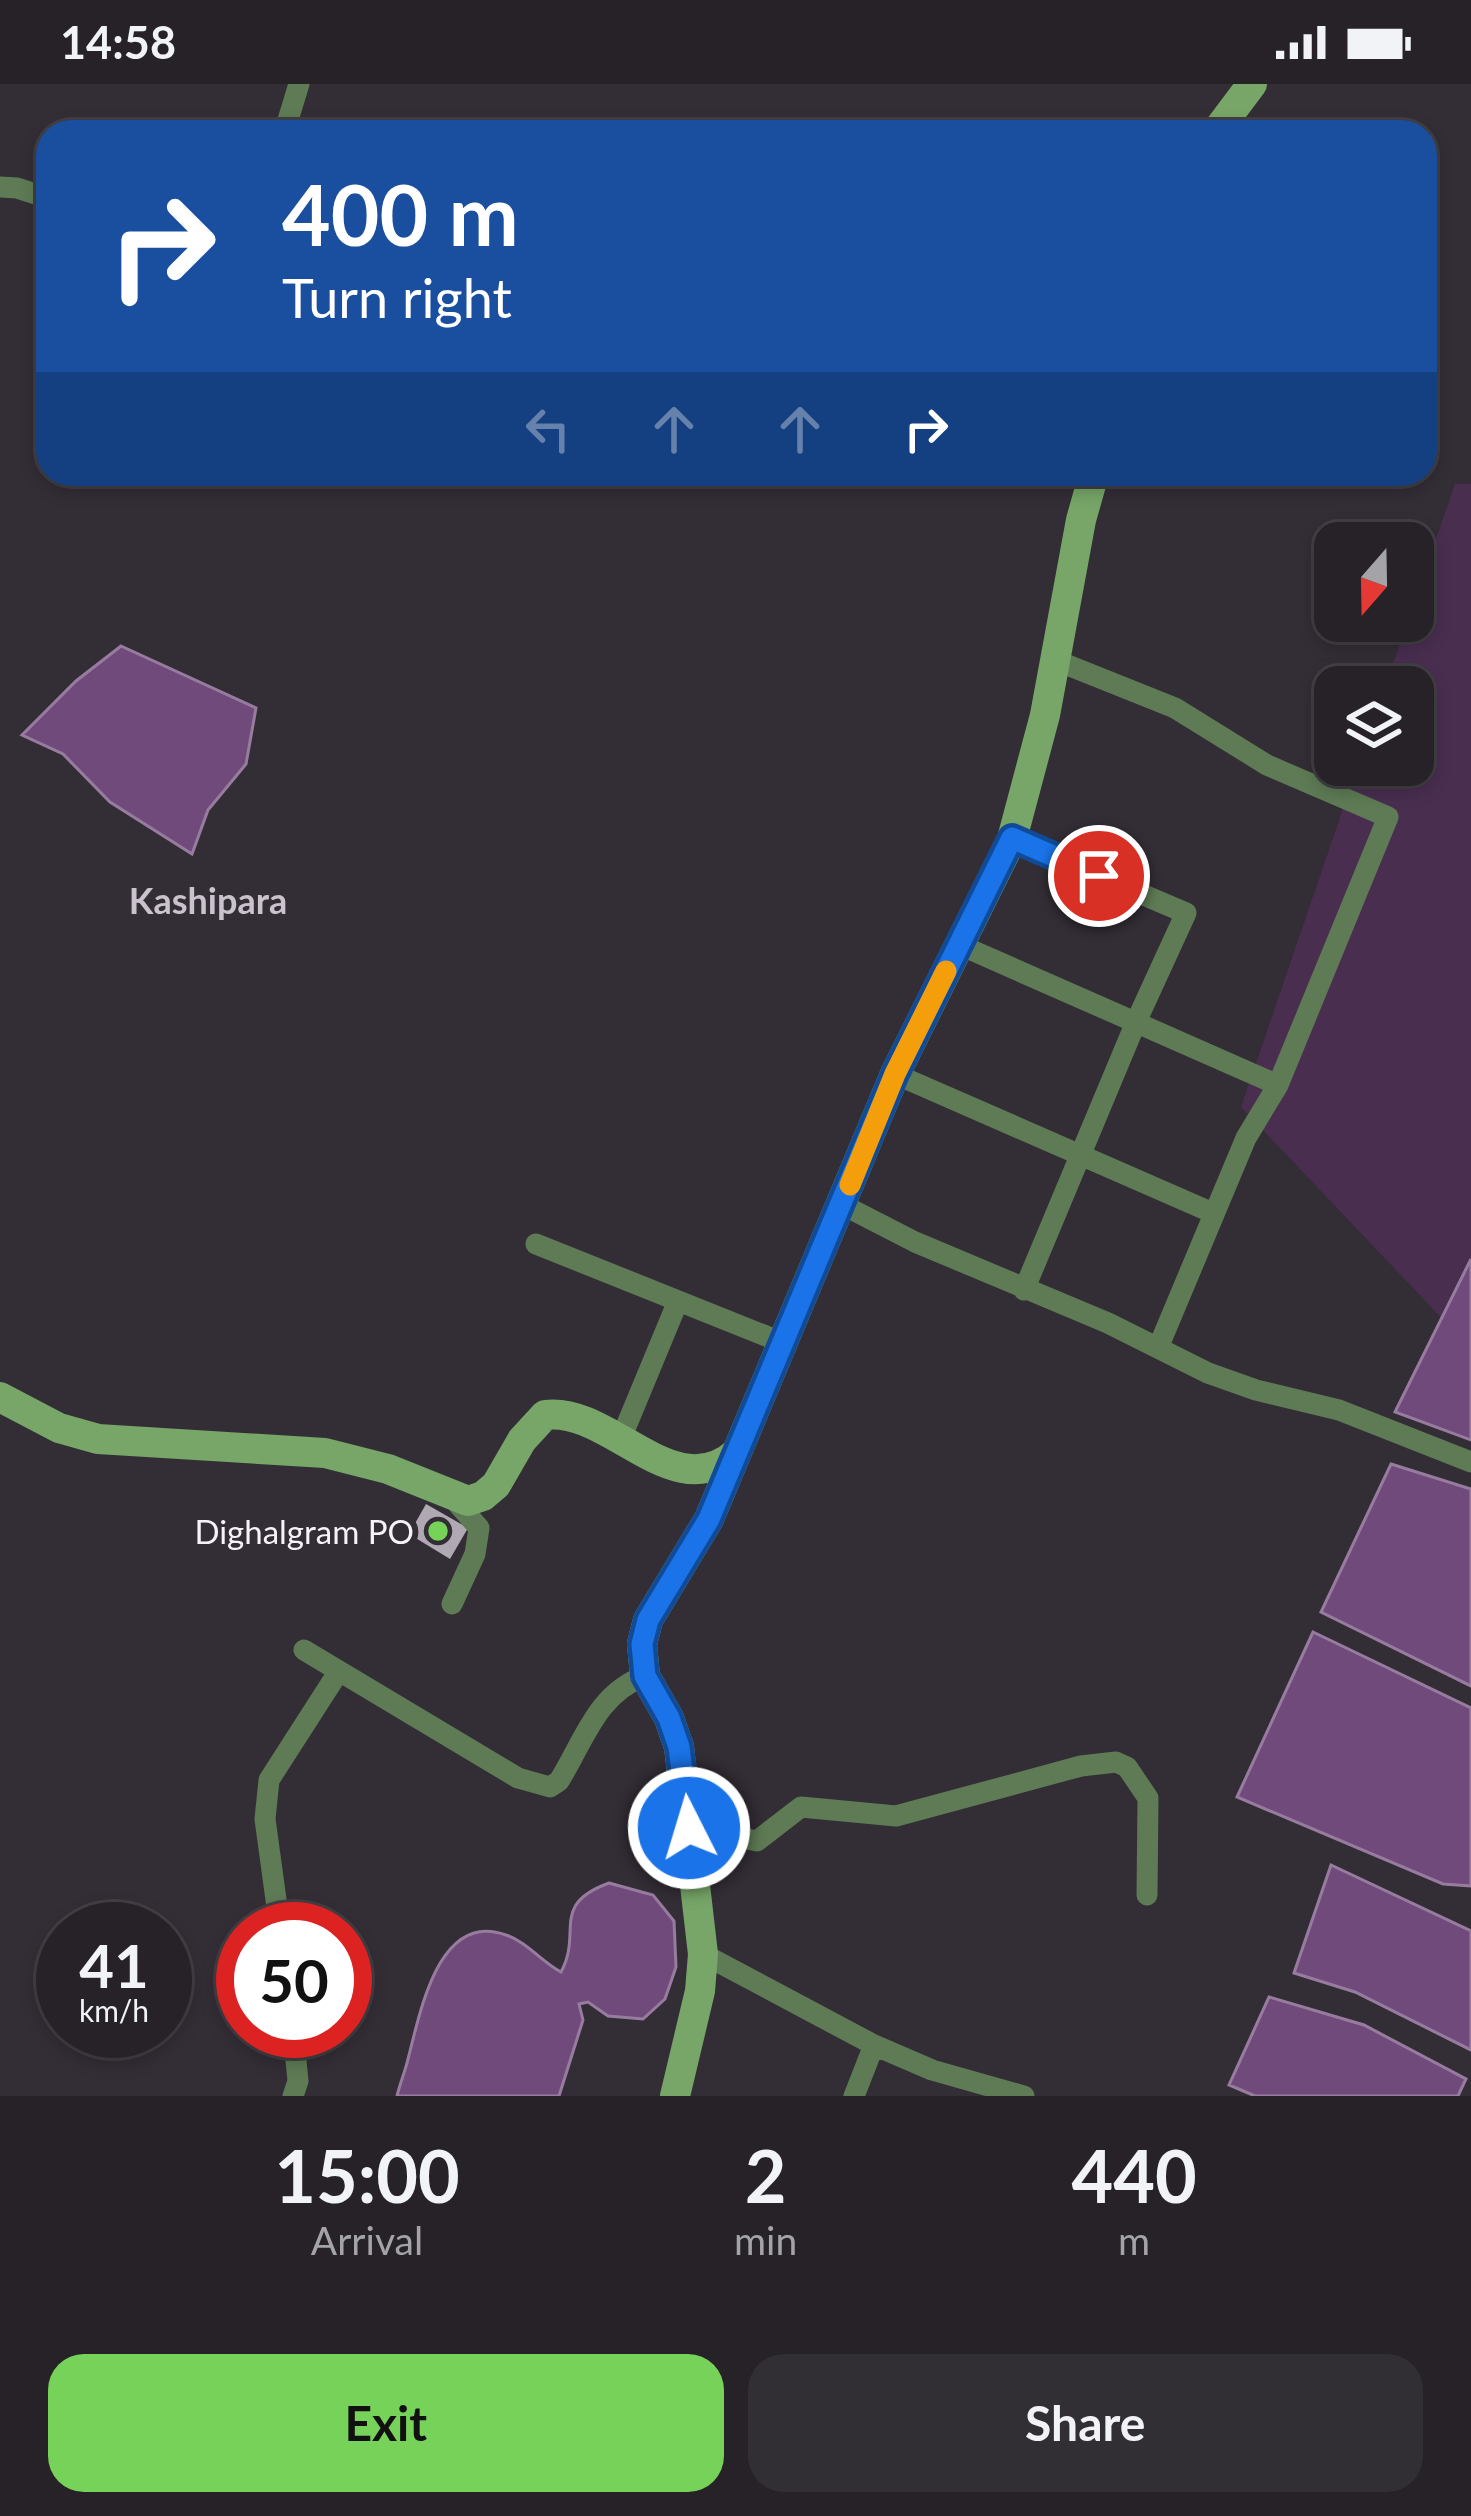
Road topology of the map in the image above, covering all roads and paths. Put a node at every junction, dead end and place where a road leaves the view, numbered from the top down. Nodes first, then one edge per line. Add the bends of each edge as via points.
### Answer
1 (299, 84) edge
2 (1252, 84) edge
3 (288, 120) edge
4 (1225, 120) edge
5 (0, 187) edge
6 (36, 194) edge
7 (1091, 486) edge
8 (1055, 660) junction
9 (1012, 838) junction
10 (960, 945) junction
11 (1136, 1022) junction
12 (895, 1074) junction
13 (1278, 1085) junction
14 (1082, 1154) junction
15 (843, 1205) junction
16 (1213, 1213) junction
17 (536, 1244) dead end
18 (1024, 1290) junction
19 (678, 1301) junction
20 (781, 1342) junction
21 (1158, 1348) junction
22 (0, 1397) edge
23 (620, 1441) junction
24 (736, 1453) junction
25 (1471, 1462) edge
26 (682, 1470) junction
27 (452, 1497) junction
28 (709, 1519) junction
29 (452, 1604) dead end
30 (304, 1650) dead end
31 (338, 1671) junction
32 (645, 1676) junction
33 (689, 1828) junction
34 (1147, 1895) dead end
35 (276, 1902) edge
36 (704, 1954) junction
37 (874, 2045) junction
38 (296, 2058) edge
39 (293, 2096) edge
40 (675, 2096) edge
41 (854, 2096) edge
42 (1024, 2096) edge

1 - 3 street
2 - 4 main road
5 - 6 street
7 - 8 main road
8 - 9 main road
8 - 13 street via 1175,708 1267,765 1388,817
9 - 10 main road
9 - 11 street via 1186,914
10 - 11 street
10 - 12 main road
11 - 13 street
11 - 14 street
12 - 14 street
12 - 15 main road
13 - 16 street
14 - 16 street
14 - 18 street
15 - 18 street
15 - 20 main road
16 - 21 street
17 - 19 street
18 - 21 street
19 - 20 street
19 - 23 street
20 - 24 main road
21 - 25 street
22 - 27 main road via 98,1439 326,1453
23 - 26 main road
23 - 27 main road via 575,1419 545,1415 496,1485 469,1501
24 - 26 main road via 708,1470
24 - 28 main road
26 - 28 main road via 704,1497
27 - 29 street via 479,1528
28 - 32 main road via 648,1620
30 - 31 street
31 - 32 street via 518,1778 550,1787 615,1691
31 - 35 street via 269,1780 265,1819
32 - 33 main road via 679,1747
33 - 34 street via 757,1841 801,1808 896,1816 1116,1762 1148,1798
33 - 36 main road
36 - 37 street
36 - 40 main road
37 - 41 street
37 - 42 street
38 - 39 street

